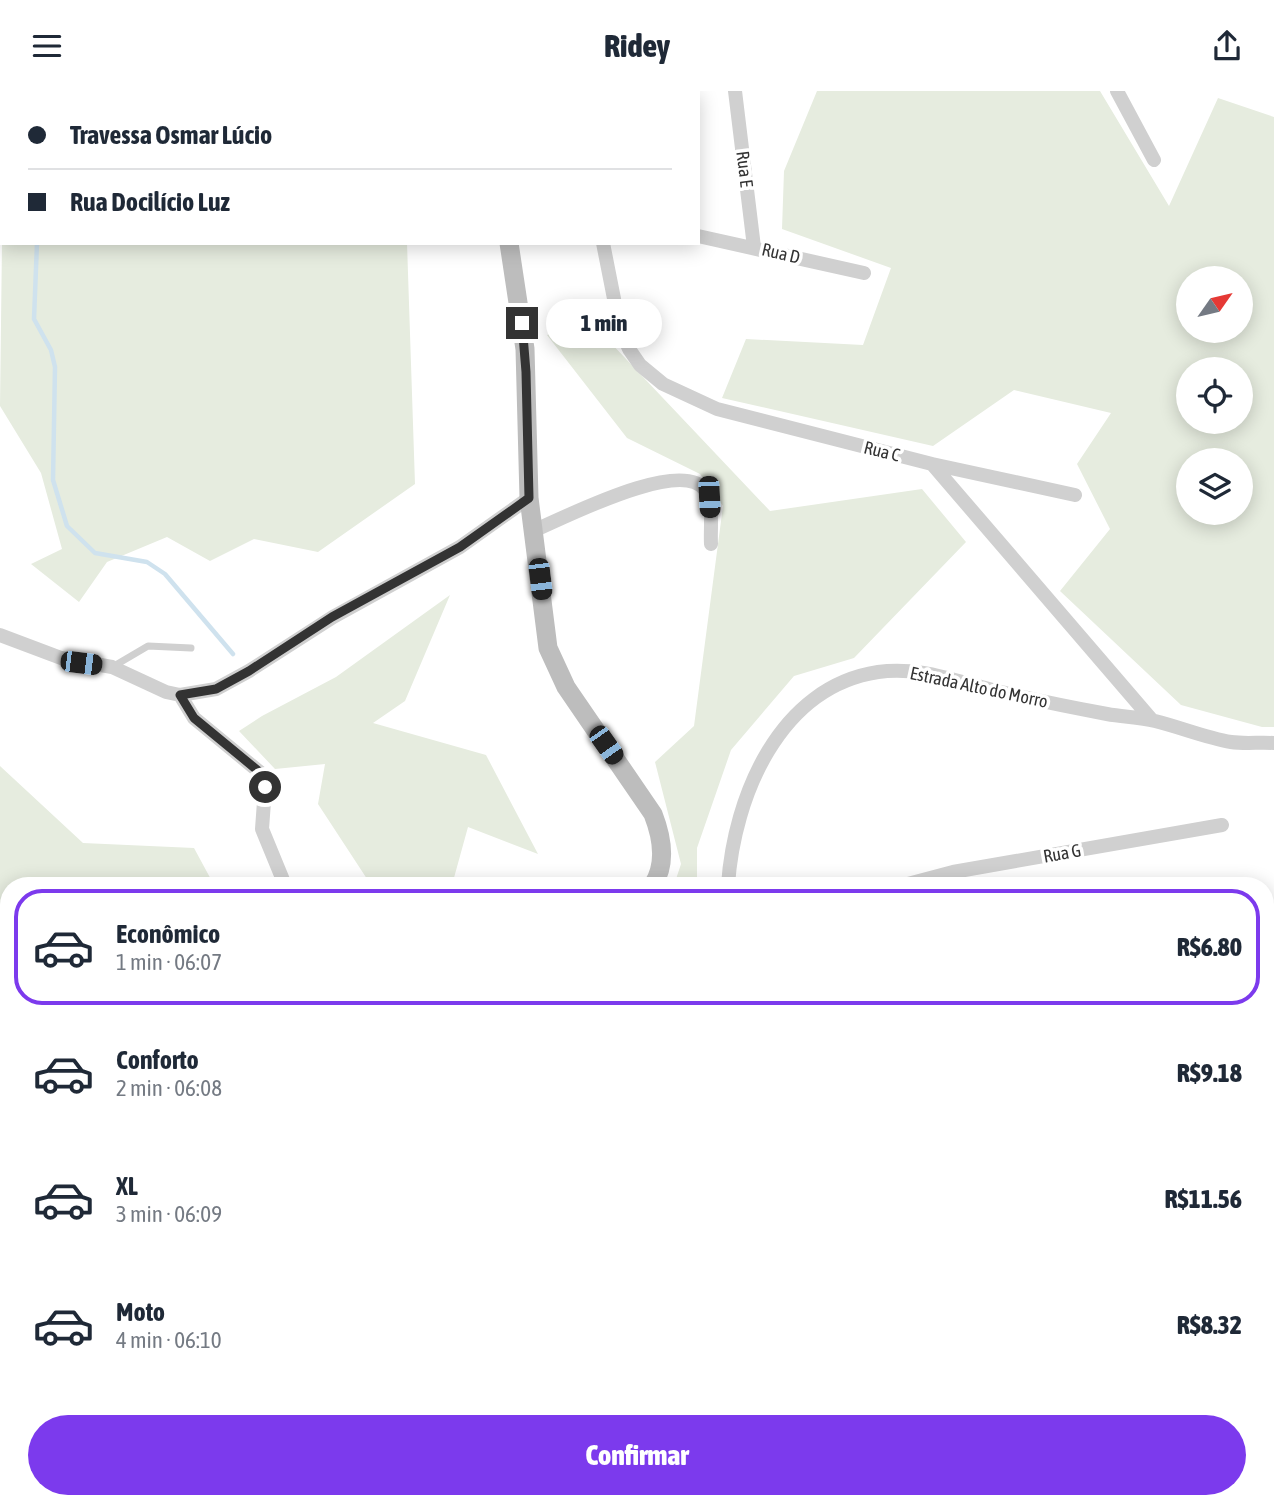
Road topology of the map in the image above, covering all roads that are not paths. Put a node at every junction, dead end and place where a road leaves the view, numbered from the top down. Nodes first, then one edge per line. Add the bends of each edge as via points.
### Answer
1 (735, 91) edge
2 (1117, 91) edge
3 (1154, 160) dead end
4 (700, 236) edge
5 (509, 245) edge
6 (603, 245) edge
7 (754, 247) junction
8 (864, 273) dead end
9 (932, 464) junction
10 (1074, 495) dead end
11 (529, 498) junction
12 (533, 531) junction
13 (711, 544) dead end
14 (0, 635) edge
15 (191, 648) dead end
16 (112, 667) junction
17 (180, 695) junction
18 (1152, 720) junction
19 (1274, 743) edge
20 (1222, 825) dead end
21 (282, 877) edge
22 (656, 877) edge
23 (729, 877) edge
24 (934, 877) edge

1 - 7 street, Rua E
2 - 3 street
4 - 7 street, Rua D
5 - 11 main road via 525,349
6 - 9 street, Rua C via 620,329 640,365 663,384 717,409
7 - 8 street, Rua D
9 - 10 street, Rua C
9 - 18 street
11 - 12 main road
11 - 17 street via 460,547 332,617 249,671 216,689
12 - 13 street via 622,494 666,480 682,480 704,488 709,497
12 - 22 main road via 552,660 571,695 649,806 663,855
14 - 16 street via 61,657
15 - 16 lane via 148,646
16 - 17 street
17 - 21 street via 194,718 262,774 262,829
18 - 19 street, Estrada Alto do Morro via 1231,742
18 - 23 street, Estrada Alto do Morro via 993,690 938,674 898,670 846,682 792,718 771,745 738,820
20 - 24 street, Rua G

